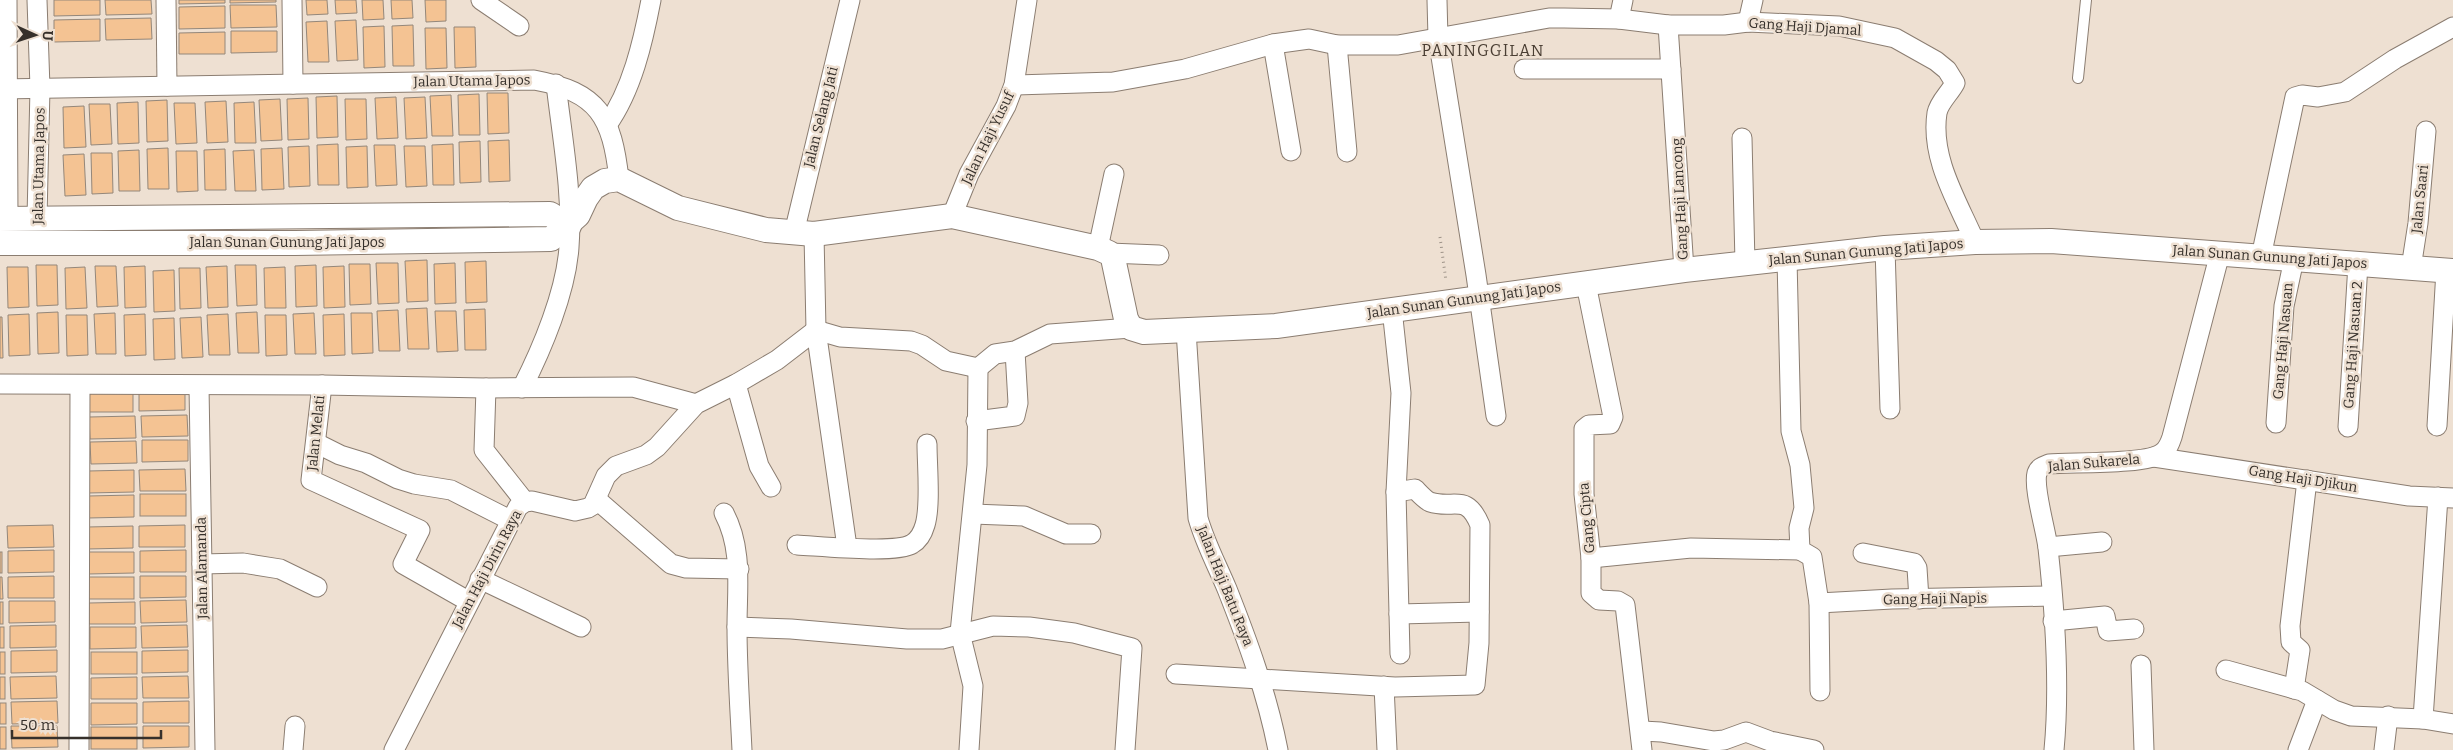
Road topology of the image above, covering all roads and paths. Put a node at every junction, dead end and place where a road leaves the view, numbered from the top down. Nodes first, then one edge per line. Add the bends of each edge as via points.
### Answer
1 (7, 0) edge
2 (38, 0) edge
3 (166, 0) edge
4 (292, 0) edge
5 (481, 0) edge
6 (651, 0) edge
7 (850, 0) edge
8 (1027, 0) edge
9 (1437, 0) edge
10 (1623, 0) edge
11 (1753, 0) edge
12 (2086, 0) edge
13 (1619, 20) junction
14 (1748, 22) junction
15 (1668, 25) junction
16 (519, 26) dead end
17 (2453, 27) edge
18 (1438, 38) junction
19 (1273, 44) junction
20 (1336, 45) junction
21 (1524, 69) dead end
22 (1671, 69) junction
23 (2078, 78) dead end
24 (293, 84) junction
25 (556, 84) junction
26 (1014, 85) junction
27 (167, 86) junction
28 (40, 88) junction
29 (5, 89) edge
30 (607, 125) junction
31 (2426, 131) dead end
32 (1742, 138) dead end
33 (1291, 151) dead end
34 (1347, 152) dead end
35 (1114, 174) dead end
36 (618, 179) junction
37 (296, 216) junction
38 (466, 216) junction
39 (952, 216) junction
40 (38, 218) junction
41 (4, 219) edge
42 (569, 226) junction
43 (804, 234) junction
44 (1440, 237) dead end
45 (466, 240) junction
46 (1975, 242) junction
47 (4, 243) edge
48 (37, 243) junction
49 (296, 243) junction
50 (1885, 248) junction
51 (1103, 250) junction
52 (2220, 253) junction
53 (1160, 255) dead end
54 (2261, 257) junction
55 (1787, 259) junction
56 (2294, 259) junction
57 (1745, 263) junction
58 (2358, 264) junction
59 (2411, 268) junction
60 (1684, 270) junction
61 (2449, 271) edge
62 (1586, 284) junction
63 (1479, 299) junction
64 (1450, 303) junction
65 (1392, 309) junction
66 (1131, 328) junction
67 (816, 330) junction
68 (1186, 330) junction
69 (1015, 351) junction
70 (978, 368) junction
71 (0, 384) edge
72 (736, 384) junction
73 (322, 385) junction
74 (80, 386) junction
75 (199, 386) junction
76 (486, 388) junction
77 (522, 388) junction
78 (696, 404) junction
79 (1890, 409) dead end
80 (1496, 416) dead end
81 (976, 421) junction
82 (2276, 423) dead end
83 (2348, 426) dead end
84 (2437, 426) dead end
85 (316, 443) junction
86 (927, 444) dead end
87 (2154, 457) junction
88 (2307, 480) junction
89 (771, 487) dead end
90 (1396, 492) junction
91 (2446, 497) edge
92 (596, 499) junction
93 (525, 502) junction
94 (724, 513) dead end
95 (973, 514) junction
96 (510, 520) junction
97 (1091, 534) dead end
98 (2102, 542) dead end
99 (797, 545) dead end
100 (847, 547) junction
101 (2048, 547) junction
102 (1800, 550) junction
103 (1863, 553) dead end
104 (1591, 558) junction
105 (202, 564) junction
106 (739, 569) junction
107 (480, 579) junction
108 (316, 587) dead end
109 (2052, 596) junction
110 (1919, 598) junction
111 (468, 601) junction
112 (1819, 604) junction
113 (1479, 612) junction
114 (1399, 614) junction
115 (2052, 621) junction
116 (581, 627) dead end
117 (737, 627) junction
118 (2134, 630) dead end
119 (960, 633) junction
120 (1400, 654) dead end
121 (2141, 665) dead end
122 (2226, 670) dead end
123 (1176, 674) dead end
124 (1261, 680) junction
125 (1384, 686) junction
126 (2294, 689) junction
127 (1820, 691) dead end
128 (2317, 700) junction
129 (2388, 716) junction
130 (2423, 719) junction
131 (2453, 724) edge
132 (296, 726) dead end
133 (1642, 741) edge
134 (79, 750) edge
135 (205, 750) edge
136 (293, 750) edge
137 (394, 750) edge
138 (742, 750) edge
139 (969, 750) edge
140 (1125, 750) edge
141 (1278, 750) edge
142 (1387, 750) edge
143 (1814, 750) edge
144 (2054, 750) edge
145 (2144, 750) edge
146 (2298, 750) edge
147 (2384, 750) edge

1 - 29 street
2 - 28 street, Jalan Utama Japos
3 - 27 street
4 - 24 street
5 - 16 street
6 - 30 street via 643,39 618,110
7 - 43 street, Jalan Selang Jati
8 - 26 street, Jalan Haji Yusuf
9 - 18 street
10 - 13 street
11 - 14 street
12 - 23 lane
13 - 15 street, Gang Haji Djamal
13 - 18 street, Gang Haji Djamal via 1549,18
14 - 15 street, Gang Haji Djamal
14 - 46 street, Gang Haji Djamal via 1839,26 1872,32 1895,38 1947,70 1955,83 1937,112 1943,173
15 - 22 street, Gang Haji Lancong
17 - 54 street via 2345,92 2295,97
18 - 20 street, Gang Haji Djamal via 1398,45
18 - 63 street
19 - 20 street, Gang Haji Djamal via 1309,39
19 - 26 street, Gang Haji Djamal via 1185,69 1113,82
19 - 33 street
20 - 34 street
21 - 22 street
22 - 60 street, Gang Haji Lancong
24 - 25 street, Jalan Utama Japos via 534,80
24 - 27 street, Jalan Utama Japos
25 - 30 street, Jalan Utama Japos via 581,94 597,107
25 - 42 street
26 - 39 street, Jalan Haji Yusuf via 969,174
27 - 28 street, Jalan Utama Japos
28 - 29 street
28 - 40 street, Jalan Utama Japos
29 - 41 street
30 - 36 street, Jalan Utama Japos via 616,151
31 - 59 street, Jalan Saari
32 - 57 street
35 - 51 street
36 - 42 street, Jalan Sunan Gunung Jati Japos via 605,181 594,188
36 - 43 street via 678,208 766,230
37 - 38 street, Jalan Sunan Gunung Jati Japos
37 - 40 street, Jalan Sunan Gunung Jati Japos
37 - 49 street
38 - 42 street, Jalan Sunan Gunung Jati Japos via 550,214
38 - 45 street
39 - 43 street
39 - 51 street
40 - 41 street, Jalan Sunan Gunung Jati Japos
40 - 48 street, Jalan Utama Japos
41 - 47 street
42 - 45 street, Jalan Sunan Gunung Jati Japos via 551,239
42 - 77 street via 565,276 538,357
43 - 67 street
44 - 64 path
45 - 49 street, Jalan Sunan Gunung Jati Japos
46 - 50 street, Jalan Sunan Gunung Jati Japos
46 - 52 street, Jalan Sunan Gunung Jati Japos via 2051,241
47 - 48 street, Jalan Sunan Gunung Jati Japos
48 - 49 street, Jalan Sunan Gunung Jati Japos
50 - 55 street, Jalan Sunan Gunung Jati Japos
50 - 79 street
51 - 53 street
51 - 66 street via 1117,269 1126,320
52 - 54 street, Jalan Sunan Gunung Jati Japos
52 - 87 street, Jalan Sukarela via 2170,442 2164,452
54 - 56 street, Jalan Sunan Gunung Jati Japos
55 - 57 street, Jalan Sunan Gunung Jati Japos
55 - 102 street via 1791,430 1800,465 1804,508 1799,528
56 - 58 street, Jalan Sunan Gunung Jati Japos
56 - 82 street, Gang Haji Nasuan via 2284,306
57 - 60 street, Jalan Sunan Gunung Jati Japos
58 - 59 street, Jalan Sunan Gunung Jati Japos
58 - 83 street, Gang Haji Nasuan 2
59 - 61 street, Jalan Sunan Gunung Jati Japos
60 - 62 street, Jalan Sunan Gunung Jati Japos
61 - 84 street
62 - 63 street, Jalan Sunan Gunung Jati Japos
62 - 104 street, Gang Cipta via 1612,417 1610,424 1584,428 1584,494
63 - 64 street, Jalan Sunan Gunung Jati Japos
63 - 80 street
64 - 65 street, Jalan Sunan Gunung Jati Japos
65 - 68 street, Jalan Sunan Gunung Jati Japos via 1276,326
65 - 90 street via 1401,393
66 - 68 street, Jalan Sunan Gunung Jati Japos via 1144,332
66 - 69 street via 1050,334
67 - 70 street via 840,337 911,341 946,361
67 - 72 street via 777,360
67 - 100 street
68 - 124 street, Jalan Haji Batu Raya via 1198,518
69 - 70 street via 995,354
69 - 81 street via 1018,404 1015,416
70 - 81 street
71 - 74 street
72 - 78 street
72 - 89 street via 759,466
73 - 75 street
73 - 76 street
73 - 85 street, Jalan Melati
74 - 75 street
74 - 134 street
75 - 105 street, Jalan Alamanda
76 - 77 street
76 - 93 street via 484,450
77 - 78 street via 633,387
78 - 92 street via 657,447 611,471
81 - 95 street
85 - 96 street via 398,479 451,490
85 - 111 street, Jalan Melati via 311,480 420,530 403,564
86 - 100 street via 927,517 920,536 904,548
87 - 88 street, Gang Haji Djikun
87 - 101 street, Jalan Sukarela via 2043,466 2037,473 2037,480
88 - 91 street, Gang Haji Djikun via 2409,496
88 - 126 street via 2290,626 2291,642 2300,650
90 - 113 street via 1415,489 1430,502 1465,505 1475,512 1480,525
90 - 114 street
91 - 130 street
92 - 93 street, Jalan Haji Dirin Raya via 588,508 575,511 540,502
92 - 106 street via 671,564 686,568
93 - 96 street, Jalan Haji Dirin Raya
94 - 106 street via 735,543
95 - 97 street via 1024,516 1066,534
95 - 119 street
96 - 107 street, Jalan Haji Dirin Raya
98 - 101 street
99 - 100 street
101 - 109 street, Jalan Sukarela
102 - 104 street via 1691,548
102 - 112 street via 1812,557
103 - 110 street via 1914,564
104 - 133 street, Gang Cipta via 1591,593 1599,600 1618,601 1625,605
105 - 108 street via 243,563 280,569
105 - 135 street, Jalan Alamanda
106 - 117 street
107 - 111 street, Jalan Haji Dirin Raya
107 - 116 street
109 - 110 street, Gang Haji Napis
109 - 115 street, Jalan Sukarela
110 - 112 street, Gang Haji Napis
111 - 137 street, Jalan Haji Dirin Raya
112 - 127 street
113 - 114 street
113 - 125 street via 1475,685
114 - 120 street
115 - 118 street via 2105,616 2108,631
115 - 144 street, Jalan Sukarela via 2057,719
117 - 119 street via 907,639 942,639
117 - 138 street
119 - 139 street via 973,686
119 - 140 street via 993,626 1029,627 1074,633 1132,648
121 - 145 street
122 - 126 street
123 - 124 street
124 - 125 street
124 - 141 street, Jalan Haji Batu Raya
125 - 142 street
126 - 128 street
128 - 129 street via 2350,716
128 - 146 street
129 - 130 street
129 - 147 street
130 - 131 street
132 - 136 street
133 - 143 street via 1661,732 1714,741 1746,732 1770,742

